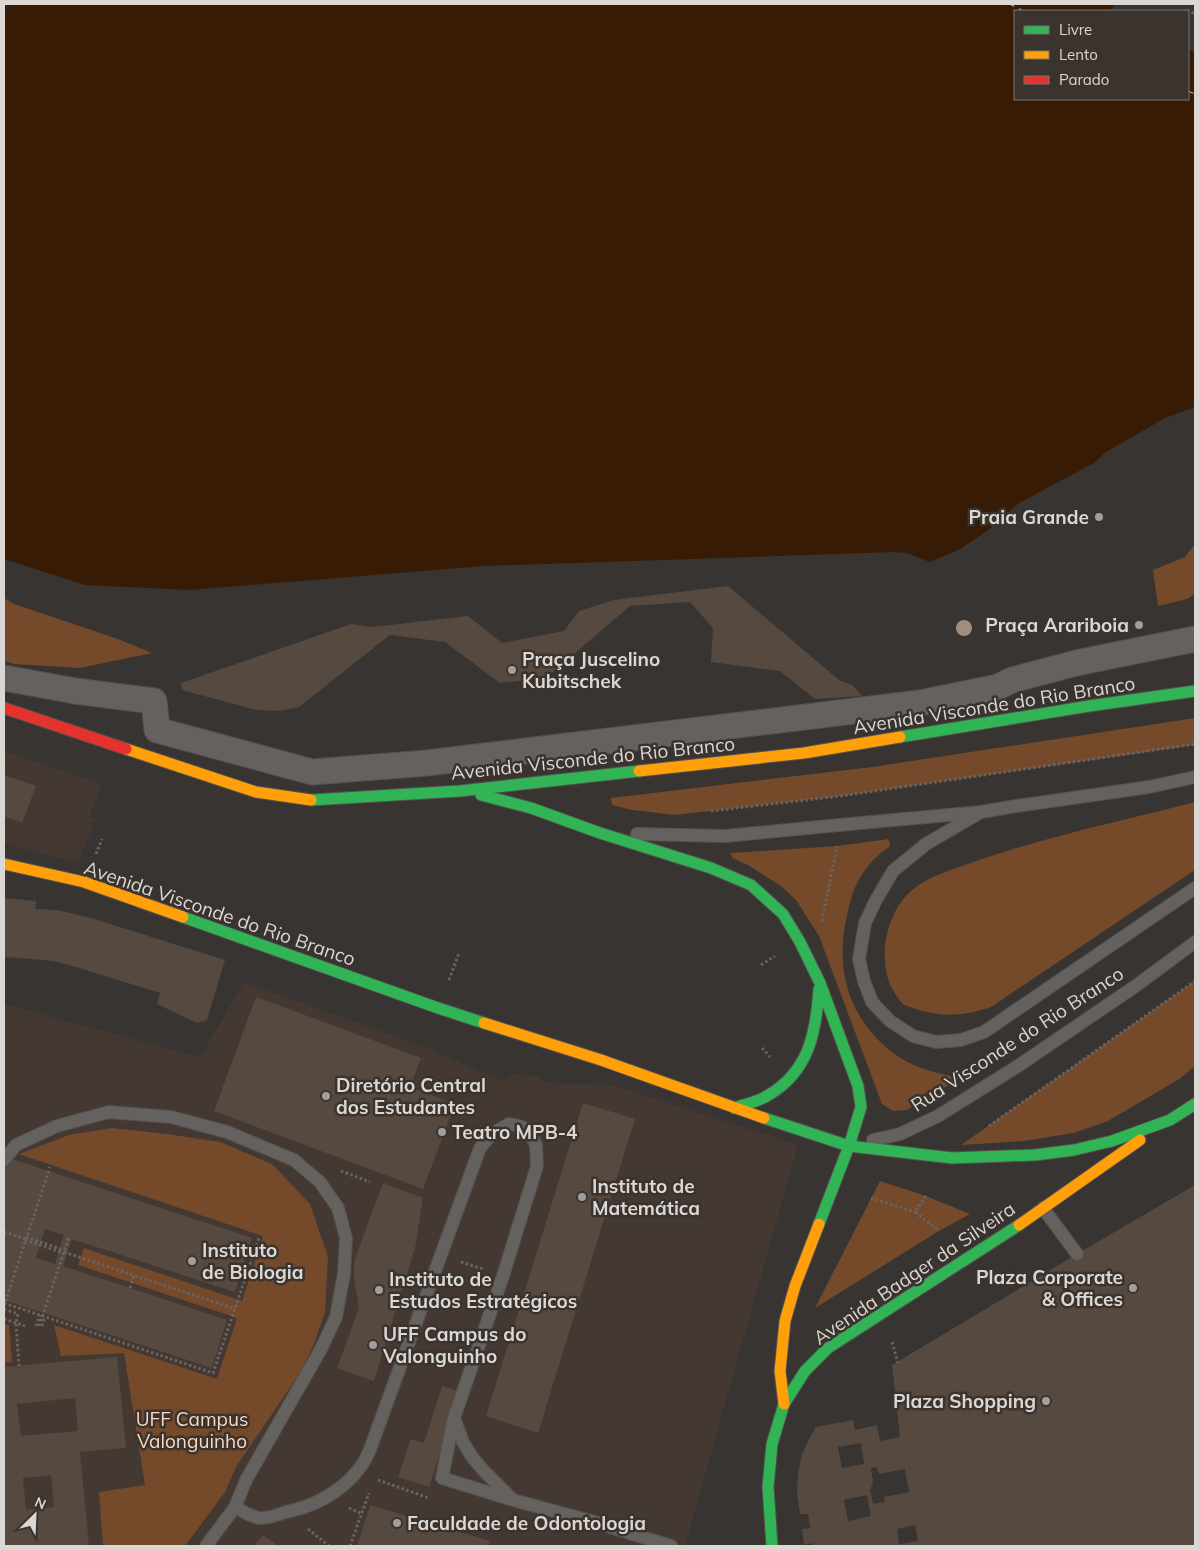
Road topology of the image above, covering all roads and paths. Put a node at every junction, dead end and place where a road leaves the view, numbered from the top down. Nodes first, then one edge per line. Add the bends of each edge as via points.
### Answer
1 (1195, 639) edge
2 (4, 678) edge
3 (1195, 691) edge
4 (4, 708) edge
5 (1195, 744) edge
6 (1195, 777) edge
7 (460, 791) junction
8 (705, 812) dead end
9 (981, 812) junction
10 (600, 833) junction
11 (4, 864) edge
12 (1195, 888) edge
13 (1195, 942) edge
14 (1195, 981) edge
15 (820, 983) junction
16 (1195, 1104) edge
17 (734, 1108) junction
18 (1170, 1120) junction
19 (986, 1128) dead end
20 (849, 1146) junction
21 (4, 1160) edge
22 (50, 1168) dead end
23 (336, 1169) dead end
24 (370, 1182) dead end
25 (926, 1196) dead end
26 (871, 1198) dead end
27 (1043, 1208) junction
28 (915, 1212) junction
29 (939, 1231) dead end
30 (4, 1232) edge
31 (68, 1237) dead end
32 (259, 1238) dead end
33 (26, 1239) junction
34 (64, 1252) junction
35 (1077, 1254) dead end
36 (441, 1256) junction
37 (134, 1275) junction
38 (504, 1276) junction
39 (130, 1288) dead end
40 (4, 1306) edge
41 (235, 1309) junction
42 (42, 1316) junction
43 (4, 1319) edge
44 (16, 1323) junction
45 (25, 1326) dead end
46 (39, 1326) dead end
47 (19, 1366) dead end
48 (784, 1404) junction
49 (454, 1418) junction
50 (374, 1479) dead end
51 (371, 1487) dead end
52 (436, 1500) dead end
53 (512, 1500) junction
54 (235, 1507) junction
55 (206, 1546) edge
56 (350, 1546) edge
57 (671, 1546) edge
58 (772, 1546) edge

1 - 2 street via 1076,663 1012,680 998,687 920,703 427,763 312,772 157,730 154,702
3 - 7 street, Avenida Visconde do Rio Branco via 804,753
4 - 7 street, Avenida Visconde do Rio Branco via 256,792 314,800
5 - 8 path via 841,796
6 - 9 lane
7 - 10 street via 523,805
9 - 10 lane via 725,836
9 - 12 lane via 926,844 893,871 865,923 859,959 872,1002 890,1021 913,1036 936,1042 961,1040 984,1032
10 - 15 street via 711,868 751,885 783,914
11 - 17 street, Avenida Visconde do Rio Branco via 84,882 438,1008 601,1060
13 - 20 lane, Rua Visconde do Rio Branco via 1018,1066 938,1116 900,1134
14 - 19 path
15 - 17 street via 814,1036 805,1060 790,1080 766,1096
15 - 20 street via 858,1086 862,1107
16 - 18 street, Avenida Visconde do Rio Branco
17 - 20 street, Avenida Visconde do Rio Branco
18 - 20 street, Avenida Visconde do Rio Branco via 1112,1141 1035,1155 952,1158
18 - 27 street, Avenida Badger da Silveira
20 - 48 street via 795,1286 785,1321 780,1371
21 - 54 lane via 16,1145 74,1121 109,1112 171,1117 227,1132 294,1160 320,1182 338,1208 346,1238 344,1274 336,1317 246,1480
22 - 33 path
23 - 24 path
25 - 28 path
26 - 28 path
27 - 35 lane
27 - 48 street, Avenida Badger da Silveira via 828,1348 805,1371
28 - 29 path
30 - 33 path
31 - 34 path
32 - 41 path
33 - 34 path
33 - 40 path
34 - 37 path
34 - 42 path
36 - 38 path
36 - 38 lane via 480,1148 501,1127 509,1124 519,1126 534,1139 537,1166
36 - 54 lane via 369,1452 358,1472 306,1507 259,1518
37 - 39 path
37 - 41 path
38 - 49 lane
40 - 42 path
40 - 44 path via 18,1314
41 - 42 path via 213,1373
42 - 46 path
43 - 44 path
44 - 45 path
44 - 47 path
48 - 58 street, Avenida Badger da Silveira via 772,1444 768,1487
49 - 53 lane via 472,1457
49 - 53 lane via 442,1478
50 - 52 path
51 - 56 path
53 - 57 lane
54 - 55 lane

